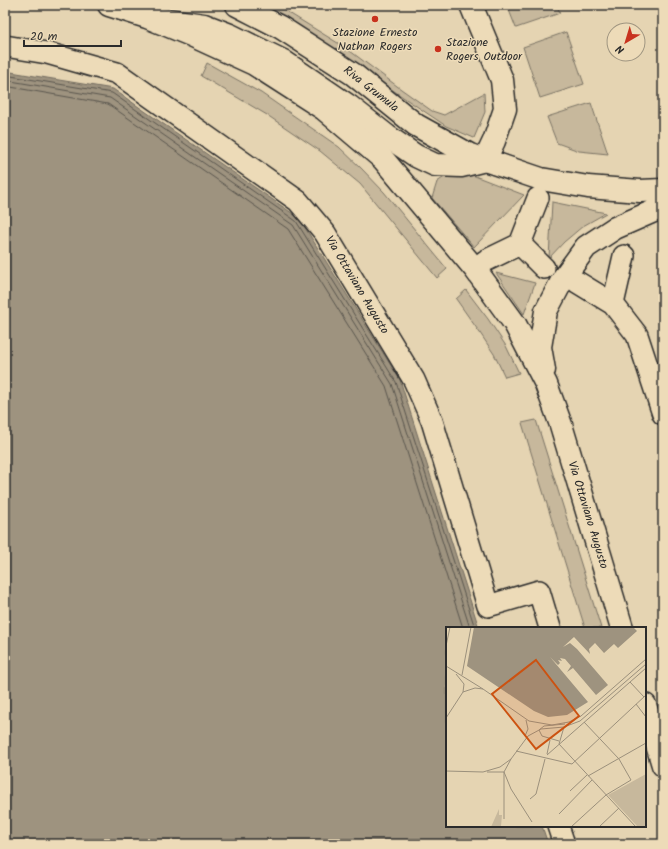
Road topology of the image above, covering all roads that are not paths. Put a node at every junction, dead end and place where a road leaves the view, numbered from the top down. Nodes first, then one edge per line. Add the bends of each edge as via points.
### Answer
1 (109, 5) edge
2 (237, 5) edge
3 (471, 5) edge
4 (147, 17) junction
5 (5, 46) edge
6 (485, 160) junction
7 (663, 190) edge
8 (538, 198) dead end
9 (663, 207) edge
10 (520, 244) junction
11 (624, 256) dead end
12 (485, 261) dead end
13 (544, 268) dead end
14 (577, 282) dead end
15 (613, 304) junction
16 (546, 384) junction
17 (663, 414) edge
18 (550, 627) edge
19 (622, 627) edge
20 (646, 708) edge
21 (663, 765) edge
22 (558, 827) edge
23 (564, 844) edge

1 - 4 main road
2 - 6 main road, Riva Grumula via 280,27 353,74 416,125
3 - 6 main road via 502,80 505,110
4 - 6 main road via 204,25 282,61 349,106 416,156 435,165 462,166
4 - 16 main road, Via Ottaviano Augusto via 254,64 324,109 383,159 475,269 515,324
5 - 18 street, Via Ottaviano Augusto via 47,53 117,73 298,201 325,233 414,380 432,421 488,606 539,591
6 - 7 main road, Riva Grumula via 541,179 595,187 640,191
8 - 10 street
9 - 16 main road via 615,228 586,248 564,277 546,311 540,347
10 - 12 street
10 - 13 street
11 - 15 street
14 - 15 street
15 - 17 street via 637,335
16 - 19 main road, Via Ottaviano Augusto via 562,425
20 - 21 main road
22 - 23 street

